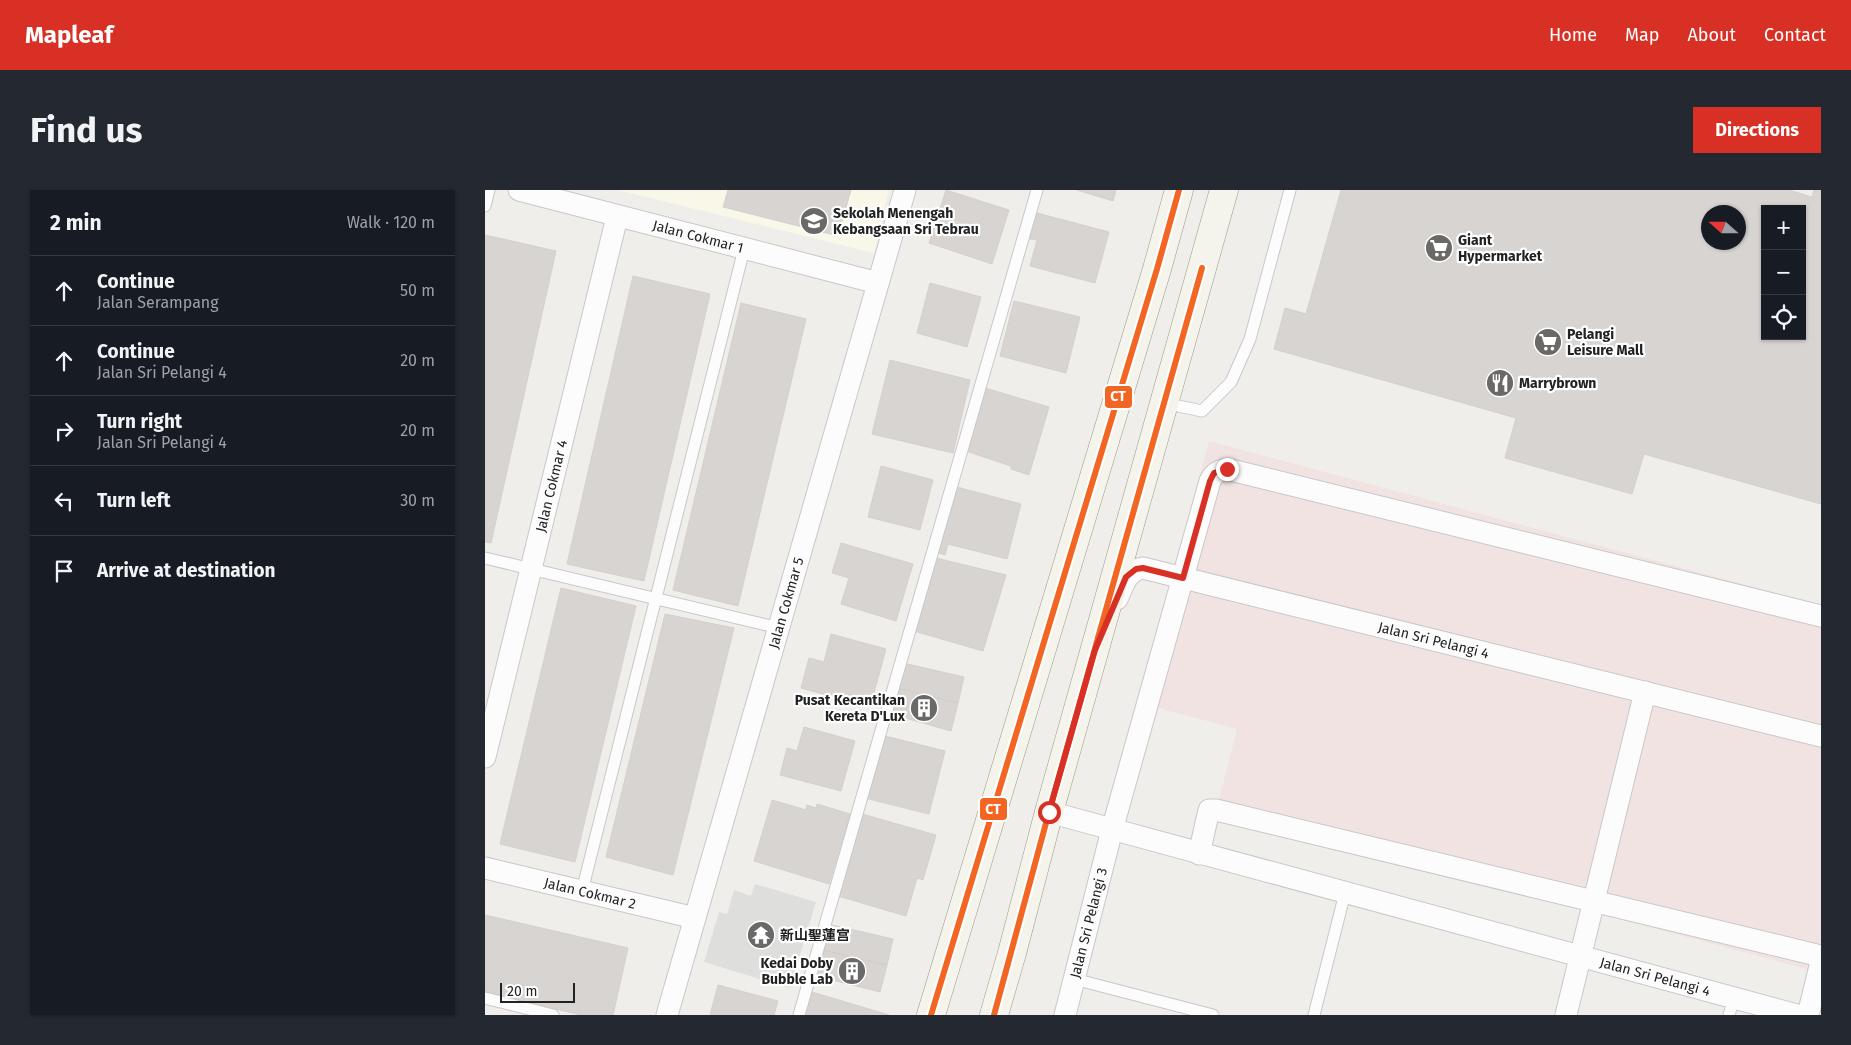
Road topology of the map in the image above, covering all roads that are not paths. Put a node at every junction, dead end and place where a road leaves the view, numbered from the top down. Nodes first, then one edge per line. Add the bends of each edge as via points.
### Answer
1 (489, 190) edge
2 (519, 190) edge
3 (905, 190) edge
4 (1037, 190) edge
5 (1179, 190) edge
6 (1223, 190) edge
7 (1290, 190) edge
8 (485, 206) edge
9 (617, 217) junction
10 (743, 249) junction
11 (878, 283) junction
12 (1164, 403) junction
13 (485, 558) edge
14 (531, 569) junction
15 (1183, 578) junction
16 (655, 598) junction
17 (1821, 616) edge
18 (779, 628) junction
19 (1095, 650) junction
20 (1645, 692) junction
21 (1821, 736) edge
22 (485, 757) edge
23 (1049, 812) junction
24 (1112, 830) junction
25 (1199, 854) junction
26 (485, 868) edge
27 (582, 891) junction
28 (1345, 893) junction
29 (1594, 901) junction
30 (695, 918) junction
31 (1821, 956) edge
32 (1580, 957) junction
33 (1821, 962) edge
34 (1074, 979) junction
35 (485, 998) edge
36 (1731, 1006) edge
37 (553, 1015) edge
38 (667, 1015) edge
39 (799, 1015) edge
40 (931, 1015) edge
41 (994, 1015) edge
42 (1065, 1015) edge
43 (1213, 1015) edge
44 (1314, 1015) edge
45 (1566, 1015) edge
46 (1797, 1015) edge
47 (1808, 1015) edge

1 - 8 lane
2 - 9 street, Jalan Cokmar 1
3 - 11 street, Jalan Cokmar 5
4 - 39 lane
5 - 40 main road
6 - 12 main road
7 - 12 lane via 1250,339 1231,382 1202,412
9 - 10 street, Jalan Cokmar 1
9 - 14 street, Jalan Cokmar 4
10 - 11 street, Jalan Cokmar 1
10 - 16 lane
11 - 18 street, Jalan Cokmar 5
12 - 19 main road
13 - 14 lane
14 - 16 lane
14 - 22 street, Jalan Cokmar 4
15 - 17 street, Jalan Sri Pelangi 3 via 1210,481 1214,473 1227,469
15 - 19 street, Jalan Sri Pelangi 4 via 1143,568 1126,577
15 - 20 street, Jalan Sri Pelangi 4
15 - 24 street, Jalan Sri Pelangi 3
16 - 18 lane
16 - 27 lane
18 - 30 street, Jalan Cokmar 5
19 - 23 main road
20 - 21 street, Jalan Sri Pelangi 4
20 - 29 street
23 - 24 street, Jalan Sri Pelangi 4
23 - 41 main road
24 - 25 street, Jalan Sri Pelangi 4
24 - 34 street, Jalan Sri Pelangi 3
25 - 28 street, Jalan Sri Pelangi 4
25 - 29 street via 1209,810 1216,810
26 - 27 street, Jalan Cokmar 2
27 - 30 street, Jalan Cokmar 2
28 - 32 street, Jalan Sri Pelangi 4
28 - 44 lane
29 - 31 street
29 - 32 street
30 - 38 street, Jalan Cokmar 5
32 - 36 street, Jalan Sri Pelangi 4
32 - 45 street
33 - 47 street
34 - 42 street, Jalan Sri Pelangi 3
34 - 43 lane
35 - 37 lane
36 - 46 street, Jalan Sri Pelangi 4

